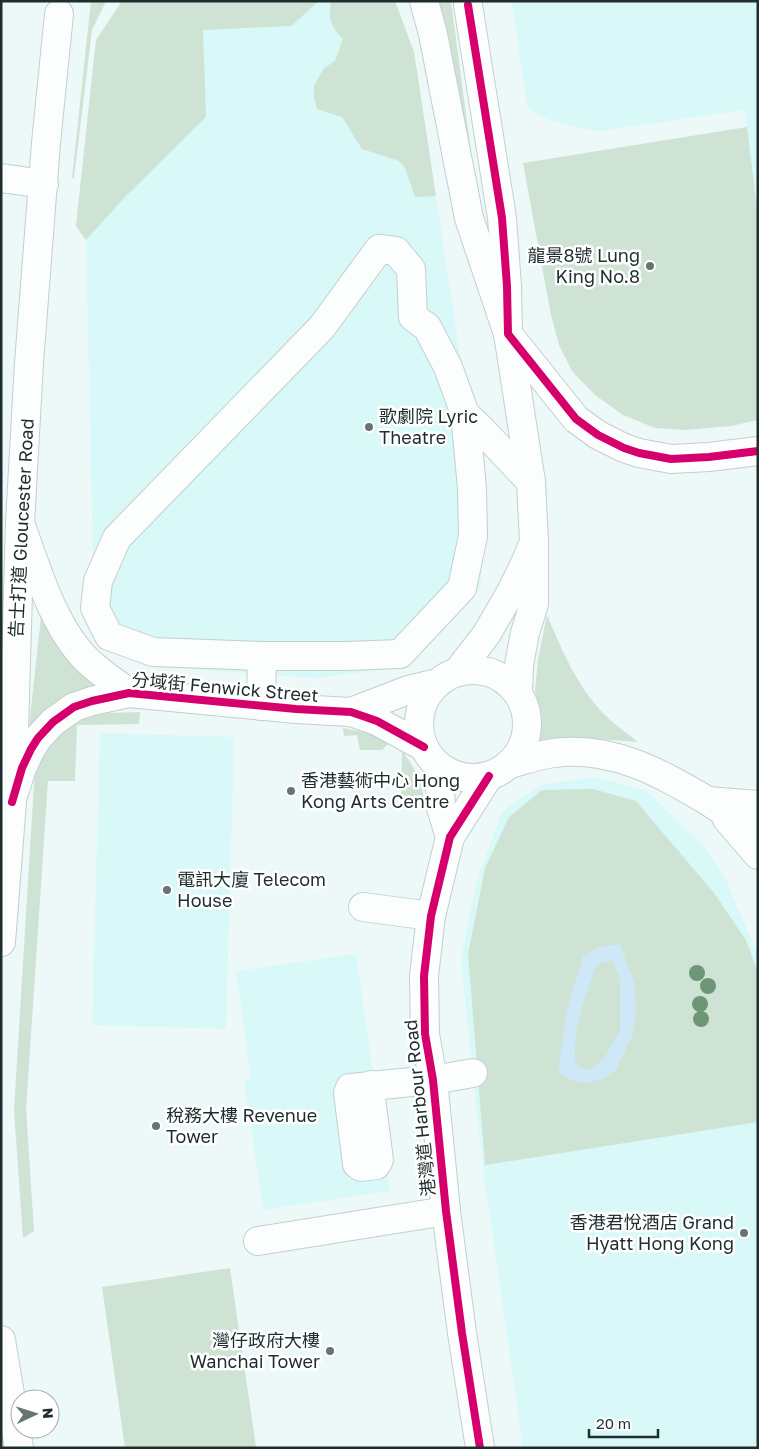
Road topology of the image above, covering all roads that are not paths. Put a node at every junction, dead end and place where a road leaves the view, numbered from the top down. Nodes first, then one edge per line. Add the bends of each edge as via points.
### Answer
1 (424, 1) edge
2 (468, 3) edge
3 (62, 5) edge
4 (1, 178) edge
5 (44, 184) junction
6 (508, 334) junction
7 (465, 414) junction
8 (758, 451) edge
9 (531, 482) junction
10 (20, 523) junction
11 (534, 542) junction
12 (262, 656) junction
13 (448, 677) junction
14 (129, 693) junction
15 (518, 693) junction
16 (261, 706) junction
17 (351, 712) junction
18 (431, 757) junction
19 (499, 770) junction
20 (708, 801) junction
21 (12, 802) junction
22 (758, 804) edge
23 (758, 835) edge
24 (450, 837) junction
25 (758, 855) edge
26 (363, 907) dead end
27 (431, 916) junction
28 (1, 942) edge
29 (473, 1073) dead end
30 (432, 1080) junction
31 (372, 1085) dead end
32 (446, 1211) junction
33 (258, 1241) dead end
34 (1, 1340) edge
35 (19, 1448) edge
36 (480, 1448) edge

1 - 6 main road via 434,34 468,218
2 - 6 main road via 502,218
3 - 5 main road, 告士打道 Gloucester Road
4 - 5 main road
5 - 10 main road, 告士打道 Gloucester Road
6 - 8 main road via 576,419 624,448 670,459
6 - 9 main road
7 - 9 main road
7 - 12 main road via 473,536 462,588 400,654
7 - 12 main road via 448,366 427,327 413,317 411,269 396,251 379,249 322,327 117,538 98,581 95,608 109,636 153,652
9 - 11 main road
10 - 14 main road, 分域街 Fenwick Street via 62,628 86,660
10 - 21 main road, 告士打道 Gloucester Road
11 - 13 main road via 486,635
11 - 15 main road via 534,604 523,641
12 - 16 main road
13 - 15 main road via 469,669 490,672 510,683
13 - 17 main road, 分域街 Fenwick Street
13 - 18 main road via 429,692 420,714 418,726
14 - 16 main road, 分域街 Fenwick Street
14 - 21 main road, 分域街 Fenwick Street via 74,707 52,722 38,738 22,768
15 - 19 main road via 526,711 526,734 518,757
16 - 17 main road, 分域街 Fenwick Street
17 - 18 main road, 分域街 Fenwick Street via 377,721
18 - 19 main road via 461,777 475,778
18 - 24 main road, 港灣道 Harbour Road
19 - 20 main road via 533,757 556,753 610,755 663,774
19 - 24 main road, 港灣道 Harbour Road
20 - 22 main road
20 - 23 main road
20 - 25 main road
21 - 28 main road, 告士打道 Gloucester Road
24 - 27 main road, 港灣道 Harbour Road
26 - 27 main road
27 - 30 main road, 港灣道 Harbour Road via 424,976 425,1034
29 - 30 main road
30 - 31 main road
30 - 32 main road, 港灣道 Harbour Road
32 - 33 main road
32 - 36 main road, 港灣道 Harbour Road
34 - 35 main road

